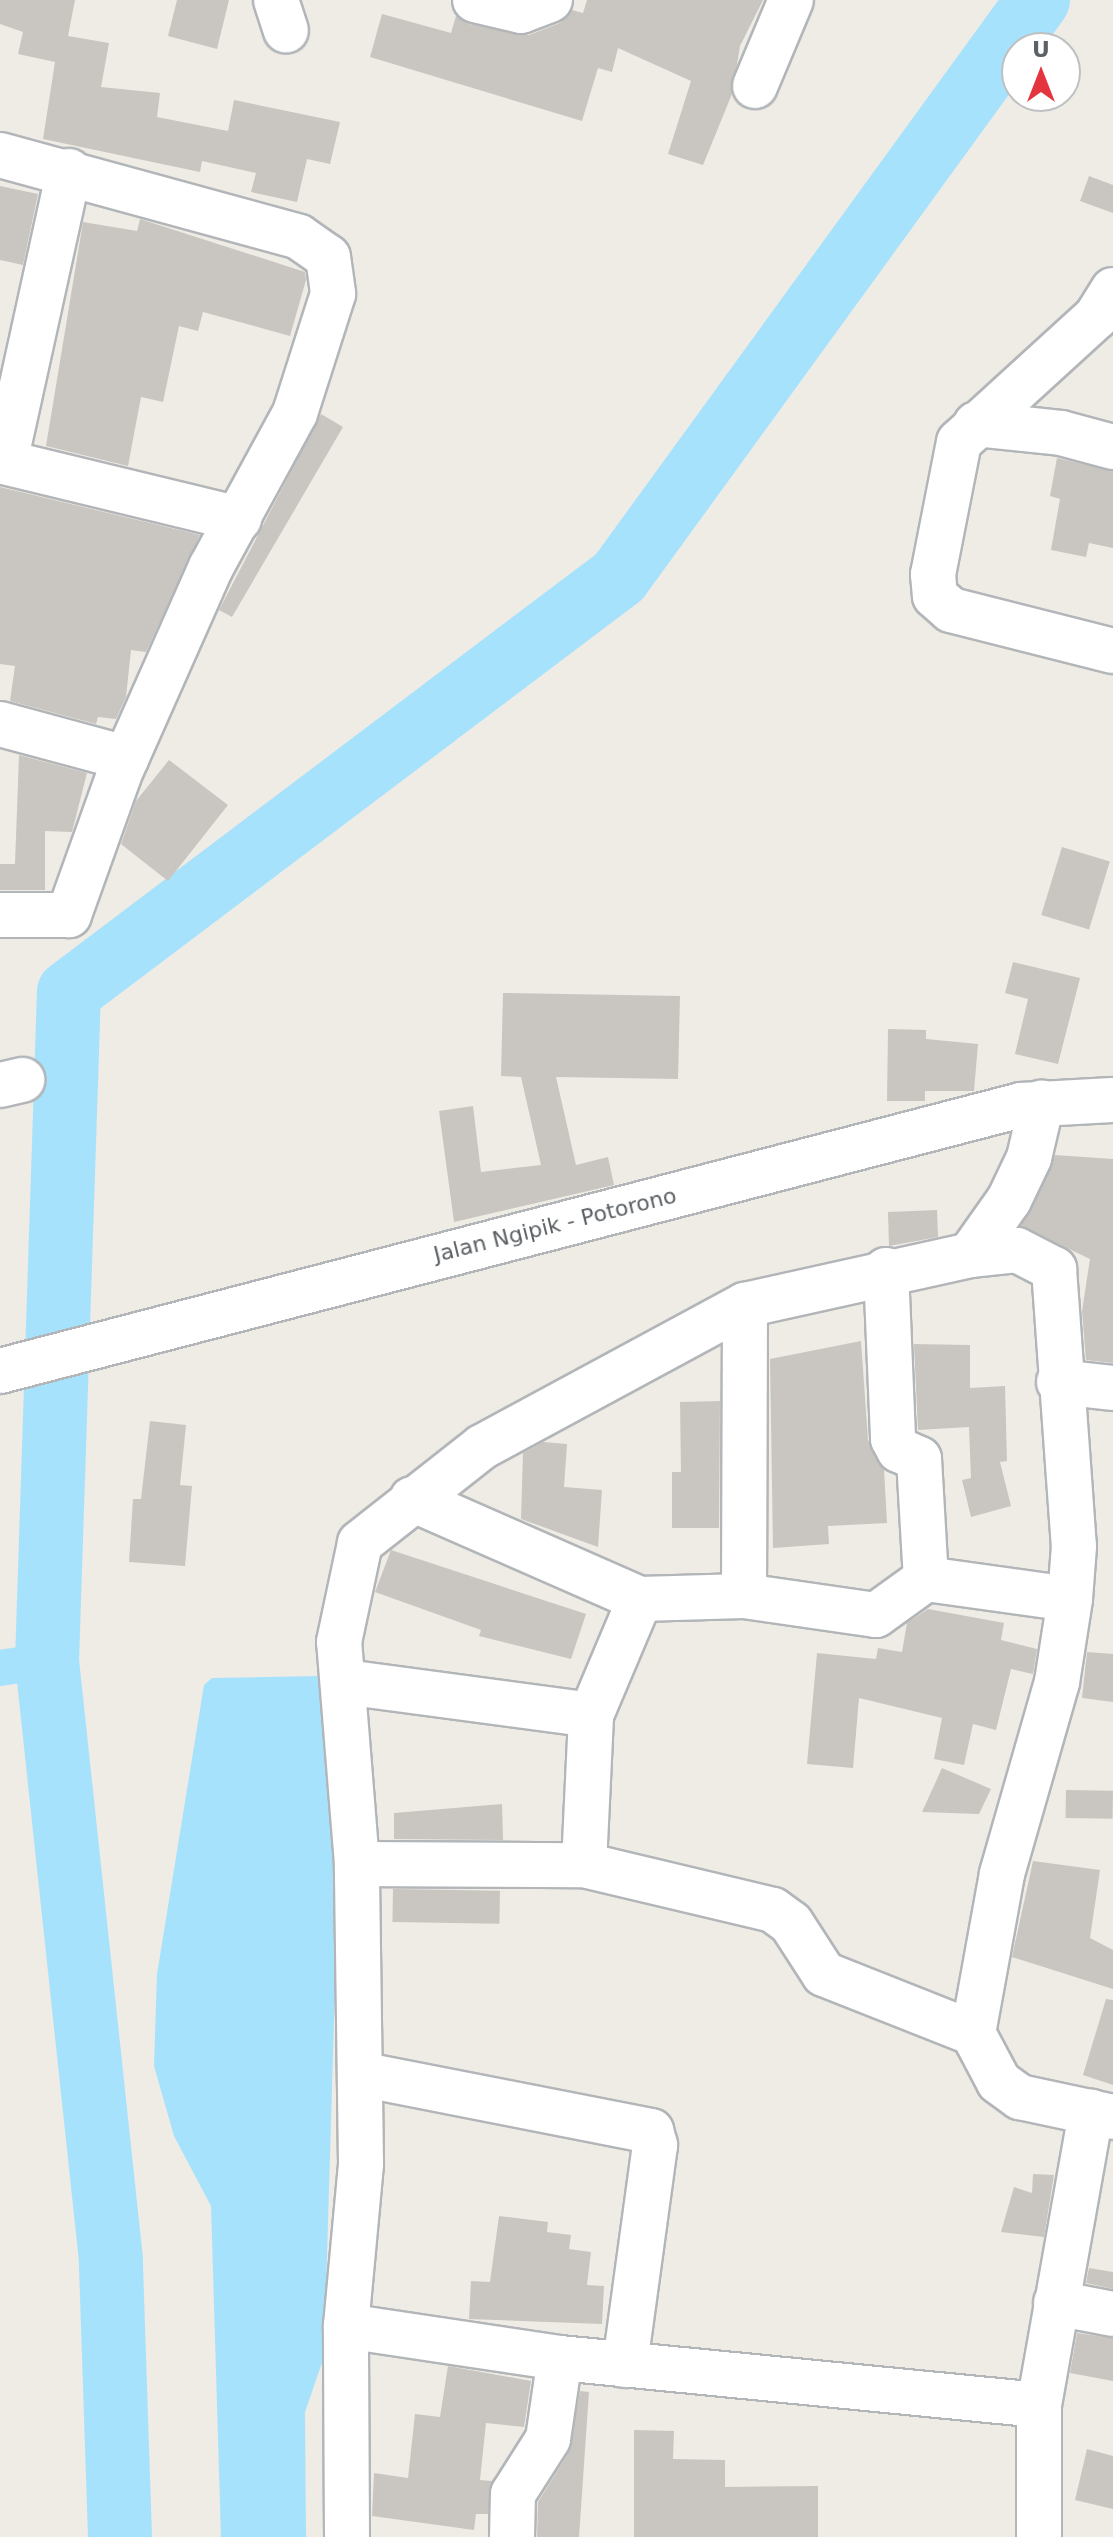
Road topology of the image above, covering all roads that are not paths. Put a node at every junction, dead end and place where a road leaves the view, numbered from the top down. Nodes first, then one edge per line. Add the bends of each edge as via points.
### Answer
1 (475, 0) edge
2 (550, 0) edge
3 (791, 0) edge
4 (755, 86) dead end
5 (0, 155) edge
6 (69, 171) junction
7 (1113, 290) edge
8 (1054, 355) junction
9 (976, 424) junction
10 (1061, 433) junction
11 (1113, 447) edge
12 (2, 461) edge
13 (239, 519) junction
14 (1113, 651) edge
15 (0, 724) edge
16 (126, 758) junction
17 (0, 915) edge
18 (1113, 1100) edge
19 (1042, 1102) junction
20 (970, 1255) junction
21 (886, 1270) junction
22 (745, 1305) junction
23 (0, 1371) edge
24 (1059, 1382) junction
25 (1113, 1388) edge
26 (412, 1499) junction
27 (926, 1579) junction
28 (744, 1596) junction
29 (640, 1599) junction
30 (1070, 1599) junction
31 (345, 1682) junction
32 (591, 1715) junction
33 (357, 1864) junction
34 (584, 1865) junction
35 (973, 2033) junction
36 (360, 2074) junction
37 (1102, 2114) edge
38 (1056, 2303) junction
39 (1113, 2314) edge
40 (346, 2326) junction
41 (560, 2358) junction
42 (625, 2365) junction
43 (1039, 2405) junction
44 (347, 2537) edge
45 (512, 2537) edge
46 (1039, 2537) edge

1 - 2 street via 521,11
3 - 4 street
5 - 6 street
6 - 12 street
6 - 13 street via 255,220 299,237 328,257 333,294 322,343 295,413
7 - 8 street via 1096,317
8 - 9 street
8 - 10 street
9 - 10 street
9 - 14 street via 959,442 951,468 935,596 951,610 991,624
10 - 11 street
12 - 13 street
13 - 16 street
15 - 16 street
16 - 17 street via 69,915
18 - 19 street, Jalan Ngipik - Potorono
19 - 20 street via 1029,1158
19 - 23 street, Jalan Ngipik - Potorono via 159,1325
20 - 21 street
20 - 24 street via 1017,1250 1054,1269
21 - 22 street
21 - 27 street via 893,1439 899,1450 919,1459
22 - 26 street via 609,1384 482,1447
22 - 28 street
24 - 25 street
24 - 30 street via 1074,1546
26 - 29 street
26 - 31 street via 360,1543 339,1642
27 - 28 street via 876,1615
27 - 30 street
28 - 29 street
29 - 32 street
30 - 35 street via 1057,1682 1002,1874
31 - 32 street
31 - 33 street
32 - 34 street
33 - 34 street
33 - 36 street
34 - 35 street via 773,1910 791,1923 824,1974
35 - 37 street via 999,2082 1020,2097
36 - 40 street via 361,2163
36 - 42 street via 651,2131 655,2145
37 - 38 street
38 - 39 street
38 - 43 street
40 - 41 street
40 - 44 street
41 - 42 street
41 - 45 street via 548,2439 513,2494
42 - 43 street
43 - 46 street

